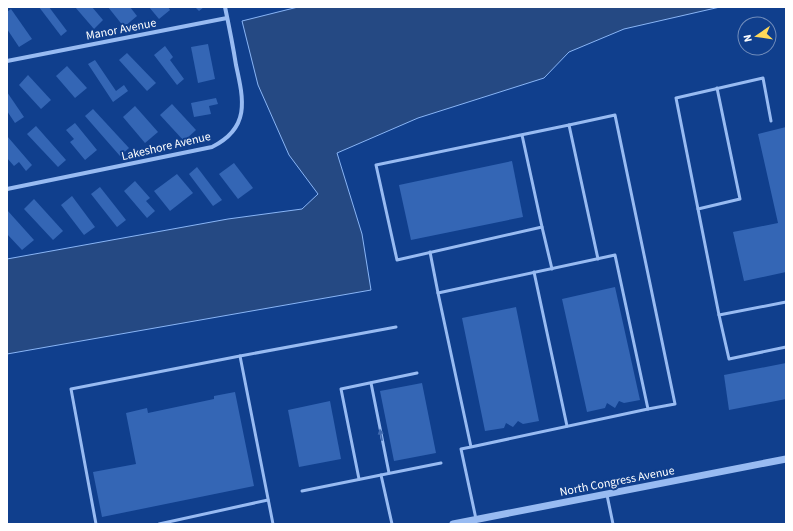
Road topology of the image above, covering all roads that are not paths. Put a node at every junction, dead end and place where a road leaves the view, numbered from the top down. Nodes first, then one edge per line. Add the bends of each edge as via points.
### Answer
1 (225, 7) edge
2 (227, 18) junction
3 (7, 61) edge
4 (716, 88) junction
5 (771, 121) dead end
6 (569, 125) junction
7 (522, 135) junction
8 (7, 189) edge
9 (698, 209) junction
10 (542, 227) junction
11 (430, 252) junction
12 (598, 259) junction
13 (552, 269) junction
14 (534, 272) junction
15 (438, 293) junction
16 (786, 302) edge
17 (719, 315) junction
18 (396, 327) dead end
19 (786, 347) edge
20 (240, 356) junction
21 (416, 373) dead end
22 (371, 383) junction
23 (648, 409) junction
24 (567, 426) junction
25 (471, 447) junction
26 (786, 459) edge
27 (441, 463) dead end
28 (389, 473) junction
29 (381, 475) junction
30 (359, 479) junction
31 (302, 491) dead end
32 (607, 494) junction
33 (268, 500) junction
34 (476, 519) junction
35 (487, 521) edge
36 (96, 524) edge
37 (159, 524) edge
38 (273, 524) edge
39 (392, 524) edge
40 (453, 524) edge
41 (613, 524) edge

1 - 2 street
2 - 3 street, Manor Avenue
2 - 8 street, Lakeshore Avenue via 243,105 237,126 222,142 212,147
4 - 5 lane via 763,78
4 - 9 lane via 676,98
4 - 9 lane via 740,199
6 - 7 lane
6 - 12 lane
6 - 23 lane via 614,115 675,404
7 - 10 lane
7 - 11 lane via 376,165 397,260
9 - 17 lane
10 - 11 lane
10 - 13 lane
11 - 15 lane
12 - 13 lane
12 - 23 lane via 616,255
13 - 14 lane
14 - 15 lane
14 - 24 lane
15 - 25 lane
16 - 17 lane
17 - 19 lane via 729,359
18 - 20 lane
20 - 33 lane
20 - 36 lane via 71,389
21 - 22 lane
28 -> 22 lane
22 - 30 lane via 341,389
23 - 24 lane
24 - 25 lane
25 - 34 lane via 462,449
26 - 32 street, North Congress Avenue
27 - 28 lane
28 - 29 lane
29 - 30 lane
29 - 39 lane
30 - 31 lane
32 - 35 street, North Congress Avenue
32 - 41 lane
33 - 37 lane
33 - 38 lane
34 - 35 street, North Congress Avenue
34 - 40 street, North Congress Avenue

